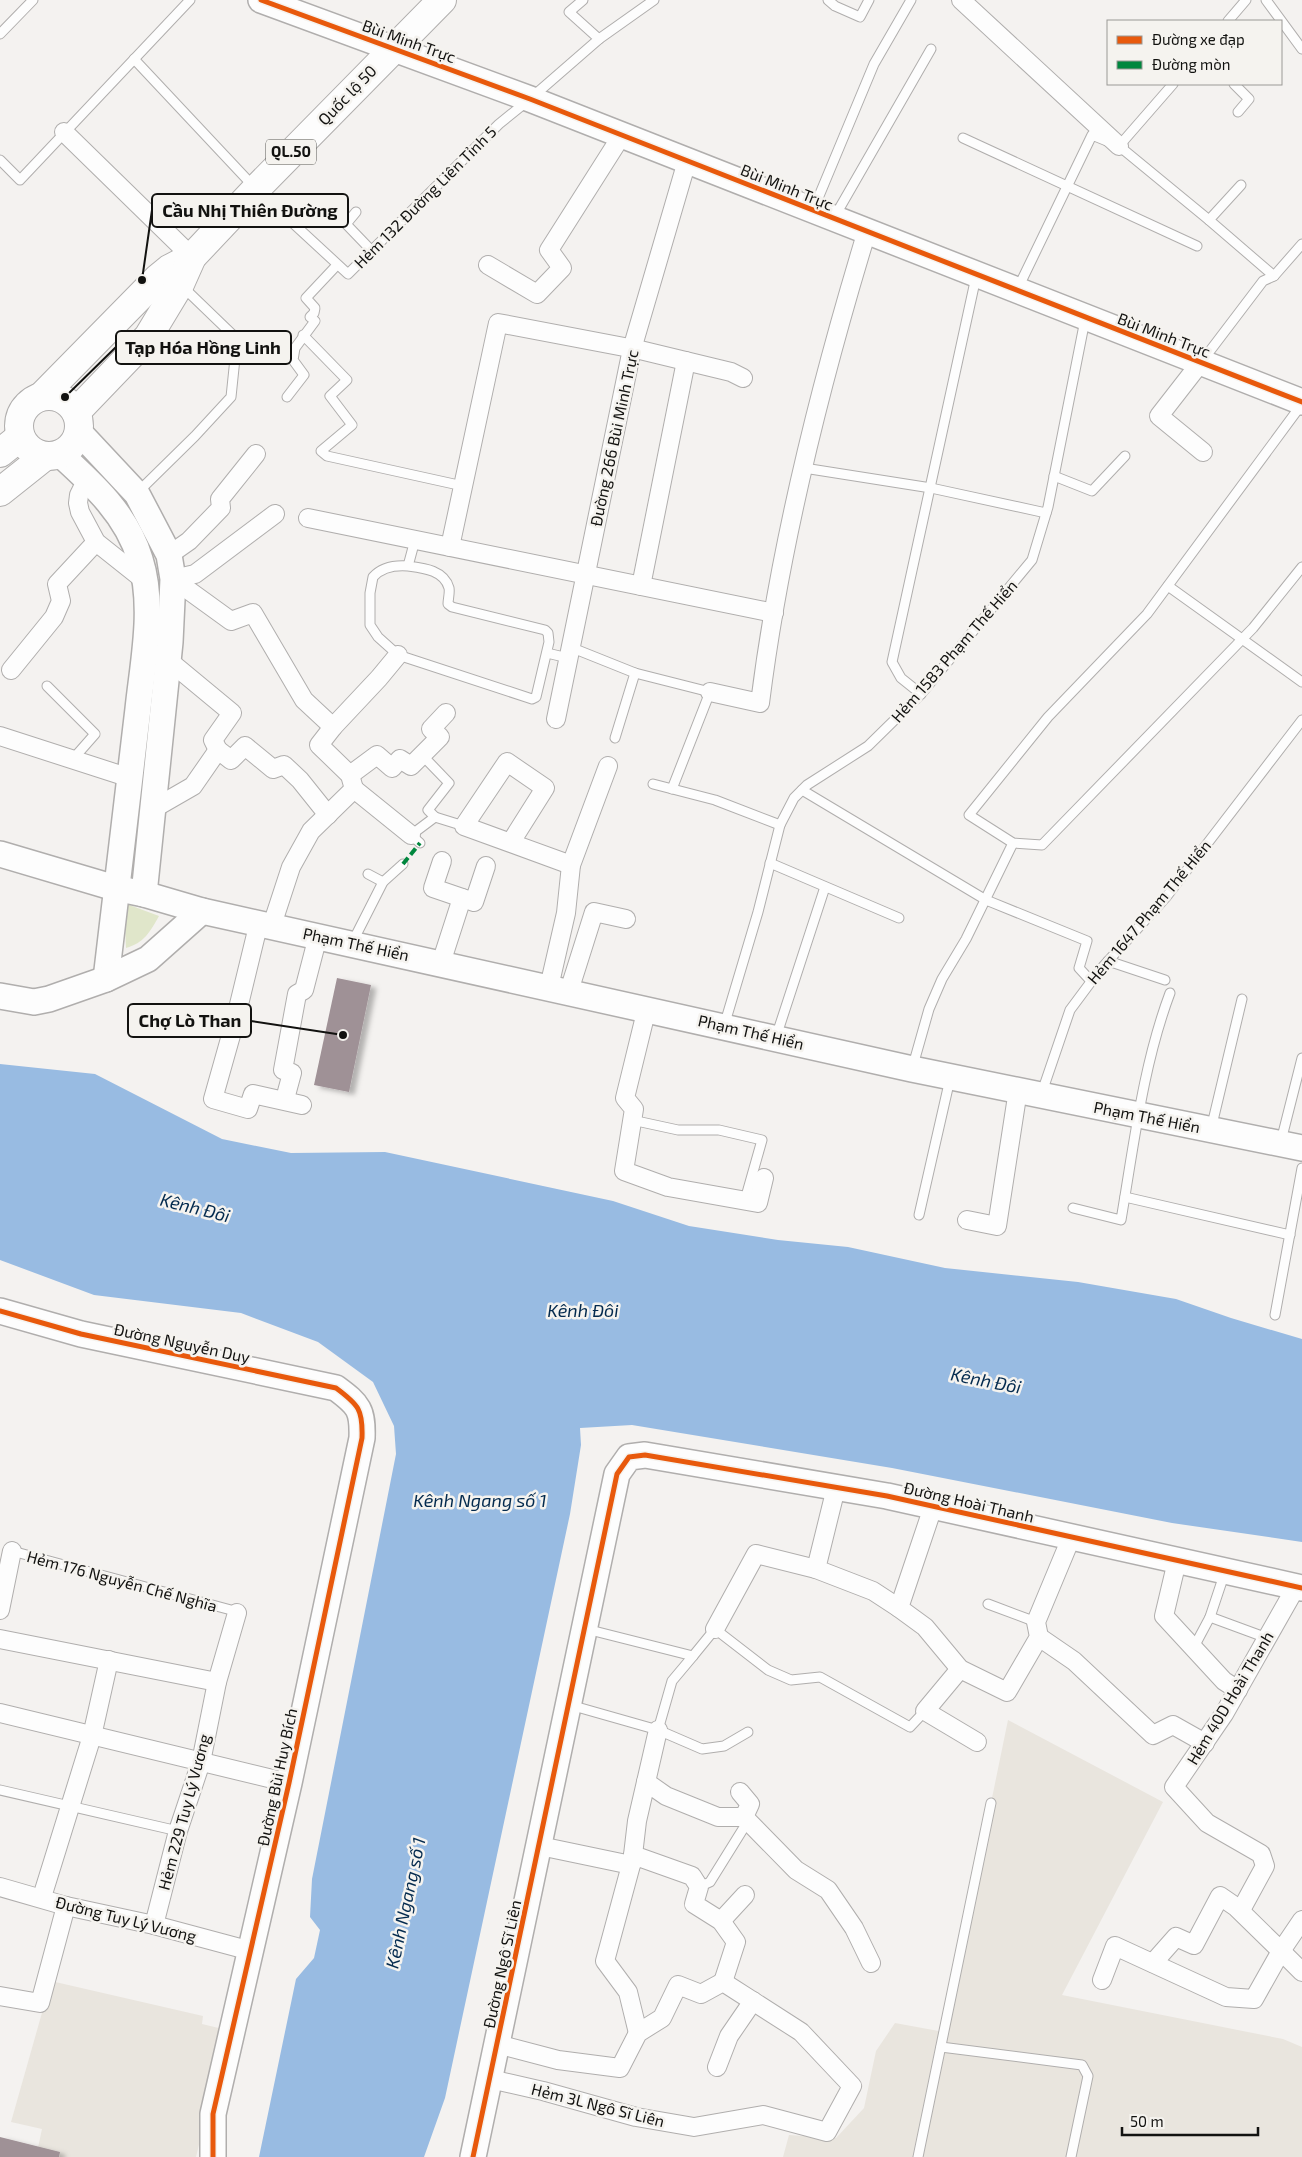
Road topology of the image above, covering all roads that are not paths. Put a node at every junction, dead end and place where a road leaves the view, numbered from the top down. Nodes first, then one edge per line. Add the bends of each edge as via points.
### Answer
1 (33, 0) edge
2 (190, 0) edge
3 (261, 0) edge
4 (442, 0) edge
5 (583, 0) edge
6 (654, 0) edge
7 (828, 0) edge
8 (869, 0) edge
9 (910, 0) edge
10 (1246, 0) edge
11 (1266, 0) edge
12 (966, 1) edge
13 (1229, 20) edge
14 (1281, 20) edge
15 (1282, 22) edge
16 (0, 34) edge
17 (599, 39) junction
18 (392, 48) junction
19 (931, 48) dead end
20 (1302, 49) edge
21 (134, 59) junction
22 (1172, 85) edge
23 (1235, 85) edge
24 (530, 99) junction
25 (1238, 112) dead end
26 (64, 132) junction
27 (622, 135) junction
28 (963, 138) dead end
29 (1119, 146) junction
30 (0, 160) edge
31 (687, 161) junction
32 (1241, 184) dead end
33 (1067, 185) junction
34 (256, 189) junction
35 (356, 212) dead end
36 (824, 214) junction
37 (1209, 220) junction
38 (867, 231) junction
39 (1197, 246) dead end
40 (1301, 249) edge
41 (371, 250) junction
42 (192, 257) junction
43 (488, 264) dead end
44 (337, 265) junction
45 (976, 274) junction
46 (1274, 276) junction
47 (180, 284) junction
48 (1017, 290) junction
49 (1086, 317) junction
50 (303, 335) junction
51 (632, 349) junction
52 (686, 361) junction
53 (1201, 362) junction
54 (743, 378) dead end
55 (42, 396) junction
56 (287, 396) dead end
57 (1302, 403) edge
58 (77, 422) junction
59 (30, 449) edge
60 (1203, 452) dead end
61 (256, 454) dead end
62 (1125, 456) dead end
63 (804, 468) junction
64 (1054, 476) junction
65 (87, 479) junction
66 (464, 486) junction
67 (932, 488) junction
68 (0, 492) edge
69 (137, 494) junction
70 (1046, 513) junction
71 (275, 514) dead end
72 (308, 518) dead end
73 (415, 540) junction
74 (96, 542) junction
75 (450, 547) junction
76 (408, 566) junction
77 (171, 567) junction
78 (1302, 567) edge
79 (586, 575) junction
80 (145, 581) junction
81 (641, 586) junction
82 (1168, 586) junction
83 (774, 614) junction
84 (145, 640) junction
85 (1241, 640) junction
86 (169, 651) junction
87 (569, 652) junction
88 (546, 653) junction
89 (398, 655) junction
90 (11, 670) dead end
91 (635, 673) junction
92 (1302, 682) edge
93 (47, 686) dead end
94 (710, 692) junction
95 (921, 694) junction
96 (446, 713) dead end
97 (556, 719) dead end
98 (1302, 720) edge
99 (333, 728) junction
100 (0, 736) edge
101 (615, 738) dead end
102 (218, 750) junction
103 (422, 755) junction
104 (73, 759) junction
105 (608, 766) dead end
106 (130, 778) junction
107 (352, 782) junction
108 (653, 784) dead end
109 (672, 789) junction
110 (802, 790) junction
111 (153, 809) junction
112 (328, 814) junction
113 (434, 817) junction
114 (780, 825) junction
115 (464, 826) junction
116 (416, 839) joint
117 (511, 842) junction
118 (1014, 843) junction
119 (0, 854) edge
120 (442, 861) dead end
121 (770, 863) junction
122 (402, 864) dead end
123 (571, 865) junction
124 (486, 866) dead end
125 (368, 874) dead end
126 (383, 882) junction
127 (825, 887) junction
128 (115, 888) junction
129 (144, 894) junction
130 (462, 898) junction
131 (986, 900) junction
132 (202, 911) junction
133 (899, 918) dead end
134 (626, 919) dead end
135 (265, 924) junction
136 (318, 936) junction
137 (352, 943) junction
138 (1108, 961) junction
139 (441, 963) junction
140 (106, 980) junction
141 (1165, 980) dead end
142 (1091, 981) junction
143 (559, 989) junction
144 (1170, 993) dead end
145 (0, 996) edge
146 (1242, 999) dead end
147 (646, 1008) junction
148 (724, 1026) junction
149 (776, 1037) junction
150 (1302, 1058) edge
151 (912, 1069) junction
152 (950, 1077) junction
153 (1029, 1093) junction
154 (285, 1100) junction
155 (302, 1105) dead end
156 (1139, 1115) junction
157 (632, 1120) junction
158 (1211, 1130) junction
159 (1291, 1146) edge
160 (1302, 1168) edge
161 (764, 1178) dead end
162 (1125, 1197) junction
163 (745, 1200) junction
164 (1073, 1208) dead end
165 (919, 1215) dead end
166 (967, 1220) dead end
167 (1290, 1235) junction
168 (0, 1311) edge
169 (1275, 1315) dead end
170 (355, 1403) joint
171 (629, 1457) joint
172 (836, 1488) junction
173 (933, 1507) junction
174 (1071, 1538) junction
175 (12, 1551) joint
176 (1177, 1561) junction
177 (816, 1569) junction
178 (1225, 1571) junction
179 (3, 1586) edge
180 (1299, 1588) edge
181 (988, 1604) dead end
182 (899, 1608) junction
183 (0, 1610) edge
184 (237, 1613) joint
185 (1210, 1617) junction
186 (586, 1629) junction
187 (715, 1629) junction
188 (1038, 1630) junction
189 (1267, 1638) junction
190 (0, 1640) edge
191 (1194, 1647) junction
192 (693, 1656) junction
193 (109, 1660) junction
194 (960, 1669) junction
195 (216, 1682) junction
196 (1238, 1690) junction
197 (570, 1705) junction
198 (925, 1711) junction
199 (0, 1713) edge
200 (658, 1730) junction
201 (748, 1732) dead end
202 (92, 1736) junction
203 (977, 1742) dead end
204 (1205, 1743) junction
205 (201, 1762) junction
206 (646, 1782) junction
207 (289, 1783) junction
208 (0, 1790) edge
209 (740, 1792) dead end
210 (991, 1803) dead end
211 (70, 1806) junction
212 (746, 1819) junction
213 (178, 1831) junction
214 (540, 1846) junction
215 (632, 1860) junction
216 (0, 1887) edge
217 (699, 1887) junction
218 (745, 1895) dead end
219 (42, 1897) junction
220 (66, 1906) junction
221 (1241, 1910) junction
222 (1302, 1920) edge
223 (721, 1921) junction
224 (154, 1924) junction
225 (251, 1951) junction
226 (1282, 1951) junction
227 (871, 1963) dead end
228 (1153, 1964) junction
229 (1302, 1972) edge
230 (1102, 1980) dead end
231 (723, 1982) junction
232 (0, 1996) edge
233 (753, 2002) junction
234 (638, 2033) junction
235 (497, 2044) junction
236 (941, 2047) junction
237 (717, 2066) dead end
238 (490, 2079) junction
239 (214, 2157) edge
240 (473, 2157) edge
241 (918, 2157) edge
242 (1071, 2157) edge

1 - 16 lane
2 - 21 lane
3 - 18 street, Bùi Minh Trực
4 - 18 main road, Quốc lộ 50 / QL.50
5 - 17 lane via 569,12
6 - 17 lane, Hẻm 132 Đường Liên Tỉnh 5
7 - 8 lane via 860,16
9 - 36 lane via 874,64
10 - 13 lane
11 - 14 lane
12 - 29 street
15 - 20 lane
17 - 24 lane, Hẻm 132 Đường Liên Tỉnh 5
18 - 24 street, Bùi Minh Trực
18 - 34 main road, Quốc lộ 50 / QL.50
19 - 36 lane
21 - 26 lane
21 - 34 lane, Hẻm 132 Đường Liên Tỉnh 5
22 - 29 lane
23 - 25 lane via 1249,99
24 - 27 street, Bùi Minh Trực
24 - 41 lane, Hẻm 132 Đường Liên Tỉnh 5 via 499,124
26 - 30 lane via 20,180
26 - 42 street
27 - 31 street, Bùi Minh Trực
27 - 43 street via 550,250 562,268 537,294
28 - 33 lane
29 - 33 lane via 1092,135
29 - 37 lane
31 - 36 street, Bùi Minh Trực
31 - 51 street, Đường 266 Bùi Minh Trực
32 - 37 lane
33 - 39 lane
33 - 48 lane
34 - 42 main road, Quốc lộ 50 / QL.50
34 - 44 lane, Hẻm 132 Đường Liên Tỉnh 5
35 - 41 lane via 346,224
36 - 38 street, Bùi Minh Trực
37 - 46 lane
38 - 45 street, Bùi Minh Trực
38 - 63 street via 840,321
40 - 46 lane
41 - 44 lane, Hẻm 132 Đường Liên Tỉnh 5 via 348,274
42 - 47 main road, Quốc lộ 50 / QL.50
42 - 55 main road, Quốc lộ 50 / QL.50 via 158,278
44 - 50 lane via 306,298 315,308 310,317 315,321
45 - 48 street, Bùi Minh Trực
45 - 67 lane
46 - 53 lane via 1262,281
47 - 58 main road, Quốc lộ 50 / QL.50 via 148,337
47 - 69 lane via 237,339 231,397
48 - 49 street, Bùi Minh Trực
49 - 53 street, Bùi Minh Trực
49 - 64 lane, Hẻm 1583 Phạm Thế Hiển
50 - 56 lane via 295,348 293,360 304,375
50 - 66 lane via 347,380 330,396 352,425 321,451 327,456
51 - 52 street
51 - 66 street via 498,323
51 - 79 street, Đường 266 Bùi Minh Trực
52 - 54 street
52 - 81 street
53 - 57 street, Bùi Minh Trực
53 - 60 street via 1159,416
55 - 58 main road via 62,398
55 - 59 main road, QL.50 via 32,400 21,412 18,428
57 - 82 lane
58 - 59 main road, Quốc lộ 50 / QL.50 via 70,449
58 - 69 street
59 - 65 street
59 - 68 main road, Quốc lộ 50 / QL.50
61 - 77 street via 220,499 221,508
62 - 64 lane via 1092,491
63 - 67 lane
63 - 83 street
64 - 70 lane, Hẻm 1583 Phạm Thế Hiển
65 - 74 street via 78,503
65 - 80 street via 122,518 135,544
66 - 75 street
67 - 70 lane
67 - 95 lane via 892,662 901,678
69 - 77 street
70 - 95 lane, Hẻm 1583 Phạm Thế Hiển via 1032,560
71 - 77 street via 196,574
72 - 73 street
73 - 75 street
73 - 76 lane
74 - 80 street
74 - 90 street via 56,584 61,601 54,618
75 - 79 street
76 - 88 lane via 430,569 440,575 449,589 448,604 452,607 545,630 548,633
76 - 89 lane via 377,572 370,593 370,625
77 - 86 street
77 - 99 street via 231,621 253,613 304,700
78 - 85 lane
79 - 81 street
79 - 87 street, Đường 266 Bùi Minh Trực
80 - 84 street
81 - 83 street
82 - 85 lane
82 - 118 lane via 1147,614 1048,717 969,815
83 - 94 street via 760,703
84 - 86 street
84 - 106 street
85 - 92 lane
85 - 118 lane via 1042,845
86 - 102 street via 232,713 213,740
86 - 111 street
87 - 88 lane
87 - 91 lane
87 - 97 street, Đường 266 Bùi Minh Trực
88 - 89 lane via 536,697 532,699
89 - 99 street
91 - 94 lane
91 - 101 lane
93 - 104 lane via 94,734
94 - 109 lane
95 - 110 lane, Hẻm 1583 Phạm Thế Hiển via 868,746
96 - 103 street via 431,729 440,737
98 - 138 lane, Hẻm 1647 Phạm Thế Hiển via 1167,896
99 - 107 street via 319,745
100 - 104 street
102 - 111 street via 193,786
102 - 112 street via 231,760 245,746 273,769 284,765
103 - 107 street via 411,766 400,759 392,768 377,755
103 - 113 lane via 449,783 428,810
104 - 106 street
105 - 123 street
106 - 128 street
107 - 112 street
107 - 116 street
108 - 109 lane
109 - 114 lane via 714,800
110 - 114 lane, Hẻm 1583 Phạm Thế Hiển via 794,798
110 - 131 lane
111 - 129 street
112 - 135 street via 310,831
113 - 115 lane
113 - 116 lane
114 - 121 lane, Hẻm 1583 Phạm Thế Hiển
115 - 117 street
115 - 117 street via 507,762 545,788
117 - 123 street
118 - 131 lane
119 - 128 street, Phạm Thế Hiển
120 - 130 street via 433,888
121 - 127 lane
121 - 148 lane, Hẻm 1583 Phạm Thế Hiển
122 - 126 lane
123 - 143 street
124 - 130 street via 474,902
125 - 126 lane
126 - 137 lane
127 - 133 lane
127 - 149 lane
128 - 129 street, Phạm Thế Hiển
128 - 140 street
129 - 132 street, Phạm Thế Hiển
130 - 139 street
131 - 142 lane via 1087,941 1079,968
131 - 151 lane via 932,1001
132 - 135 street, Phạm Thế Hiển
132 - 140 street via 148,958
134 - 143 street via 594,912
135 - 136 street, Phạm Thế Hiển
135 - 154 street via 213,1099 248,1109 252,1094
136 - 137 street, Phạm Thế Hiển
136 - 154 street via 304,990 297,994 283,1070 292,1073
137 - 139 street, Phạm Thế Hiển
138 - 141 lane
138 - 142 lane, Hẻm 1647 Phạm Thế Hiển
139 - 143 street, Phạm Thế Hiển
140 - 145 street via 34,1002
142 - 153 lane, Hẻm 1647 Phạm Thế Hiển via 1070,1010
143 - 147 street, Phạm Thế Hiển
144 - 156 lane via 1158,1025
146 - 158 lane
147 - 148 street, Phạm Thế Hiển
147 - 157 street via 625,1098 634,1109
148 - 149 street, Phạm Thế Hiển
149 - 151 street, Phạm Thế Hiển
150 - 159 lane
151 - 152 street, Phạm Thế Hiển
152 - 153 street, Phạm Thế Hiển
152 - 165 lane
153 - 156 street, Phạm Thế Hiển
153 - 166 street via 998,1226
154 - 155 street
156 - 158 street, Phạm Thế Hiển
156 - 162 lane
157 - 163 street via 624,1171 668,1187
157 - 163 lane via 678,1130 719,1130 762,1140
158 - 159 street, Phạm Thế Hiển
160 - 167 lane
161 - 163 street via 758,1203
162 - 164 lane via 1121,1220
162 - 167 lane
167 - 169 lane
168 - 170 street, Đường Nguyễn Duy via 81,1334 336,1388
170 - 207 street, Đường Bùi Huy Bích via 362,1420 362,1438
171 - 172 street, Đường Hoài Thanh via 646,1455
171 - 186 street, Đường Ngô Sĩ Liên via 618,1474
172 - 173 street, Đường Hoài Thanh
172 - 177 street
173 - 174 street, Đường Hoài Thanh
173 - 182 street
174 - 176 street, Đường Hoài Thanh
174 - 188 street
175 - 179 street, Hẻm 176 Nguyễn Chế Nghĩa
175 - 184 lane, Hẻm 176 Nguyễn Chế Nghĩa
176 - 178 street, Đường Hoài Thanh
176 - 191 street via 1164,1616
177 - 182 street via 873,1591
177 - 187 street via 756,1554
178 - 180 street, Đường Hoài Thanh
178 - 185 lane
179 - 183 street, Hẻm 176 Nguyễn Chế Nghĩa
180 - 189 street, Hẻm 40D Hoài Thanh
181 - 188 lane
182 - 194 street via 925,1627
184 - 195 street, Hẻm 229 Tuy Lý Vương
185 - 189 lane
185 - 191 lane
186 - 192 lane
186 - 197 street, Đường Ngô Sĩ Liên
187 - 192 lane
187 - 198 lane via 768,1670 791,1680 820,1677 910,1727
188 - 194 street via 1007,1692
188 - 204 street via 1153,1735 1173,1724
189 - 196 street, Hẻm 40D Hoài Thanh
190 - 193 street
191 - 196 street via 1224,1681
192 - 200 lane via 672,1681
193 - 195 street
193 - 202 street
194 - 198 street
195 - 205 street, Hẻm 229 Tuy Lý Vương
196 - 204 street, Hẻm 40D Hoài Thanh
197 - 200 lane
197 - 214 street, Đường Ngô Sĩ Liên
198 - 203 street
199 - 202 street
200 - 201 lane via 702,1749 724,1746
200 - 206 street
202 - 205 street
202 - 211 street
204 - 221 street, Hẻm 40D Hoài Thanh via 1174,1788 1207,1823 1261,1854 1265,1866
205 - 207 street
205 - 213 street, Hẻm 229 Tuy Lý Vương
206 - 212 street via 666,1796 718,1817
206 - 215 street
207 - 225 street, Đường Bùi Huy Bích
208 - 211 lane
209 - 212 street via 750,1804
210 - 236 lane
211 - 213 lane
211 - 219 street
212 - 217 lane via 710,1882
212 - 227 street via 796,1870 828,1890 854,1928
213 - 224 street, Hẻm 229 Tuy Lý Vương
214 - 215 street
214 - 235 street, Đường Ngô Sĩ Liên
215 - 217 street via 692,1876
215 - 234 street via 605,1961 628,1992
216 - 219 street, Đường Tuy Lý Vương
217 - 223 street via 694,1904
218 - 223 street
219 - 220 street, Đường Tuy Lý Vương
220 - 224 street, Đường Tuy Lý Vương
220 - 232 street via 40,2003
221 - 226 street
221 - 228 street via 1220,1896 1194,1945 1176,1937
222 - 226 street
223 - 231 street via 736,1942
224 - 225 street, Đường Tuy Lý Vương
225 - 239 street, Đường Bùi Huy Bích via 213,2114
226 - 228 street via 1254,1999 1226,1997
226 - 229 street
228 - 230 street via 1115,1946
231 - 233 street
231 - 234 street via 701,1994 678,1985 662,2018
233 - 237 street via 729,2036
233 - 238 street, Hẻm 3L Ngô Sĩ Liên via 801,2032 852,2086 827,2132 764,2115 694,2127 636,2117
234 - 235 street via 620,2068 558,2060
235 - 238 street, Đường Ngô Sĩ Liên
236 - 241 lane
236 - 242 lane via 1082,2066 1088,2076
238 - 240 street, Đường Ngô Sĩ Liên

